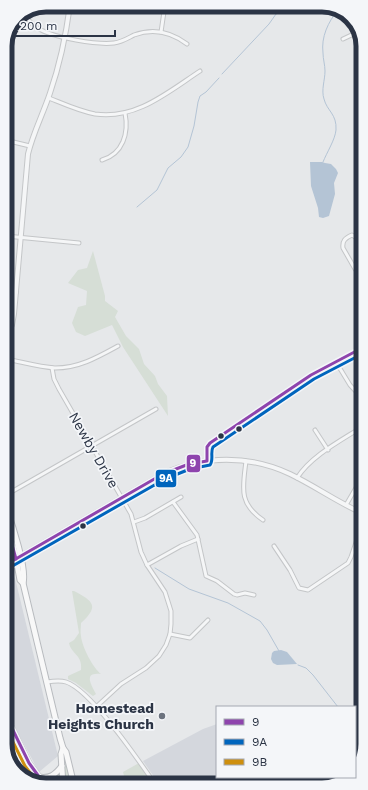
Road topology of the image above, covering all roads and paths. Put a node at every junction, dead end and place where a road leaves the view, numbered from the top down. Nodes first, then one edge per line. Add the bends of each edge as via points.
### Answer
1 (69, 12) edge
2 (164, 12) edge
3 (27, 18) edge
4 (161, 32) junction
5 (354, 34) edge
6 (65, 37) junction
7 (343, 39) dead end
8 (187, 44) dead end
9 (200, 71) dead end
10 (48, 98) junction
11 (125, 113) junction
12 (12, 142) edge
13 (30, 146) junction
14 (102, 160) dead end
15 (12, 236) edge
16 (21, 237) junction
17 (356, 238) edge
18 (78, 242) dead end
19 (356, 270) edge
20 (17, 290) junction
21 (12, 299) edge
22 (12, 325) edge
23 (118, 346) dead end
24 (356, 351) edge
25 (12, 360) edge
26 (336, 362) junction
27 (52, 368) junction
28 (356, 392) edge
29 (156, 408) dead end
30 (315, 430) dead end
31 (356, 431) edge
32 (92, 446) junction
33 (328, 450) junction
34 (207, 461) junction
35 (246, 461) junction
36 (297, 478) junction
37 (356, 488) edge
38 (12, 492) edge
39 (181, 496) dead end
40 (122, 498) junction
41 (173, 502) junction
42 (346, 505) junction
43 (356, 510) edge
44 (263, 520) dead end
45 (134, 522) junction
46 (12, 534) edge
47 (198, 539) junction
48 (12, 541) edge
49 (356, 542) edge
50 (274, 546) dead end
51 (18, 558) junction
52 (12, 561) edge
53 (148, 565) junction
54 (254, 595) dead end
55 (208, 620) dead end
56 (170, 634) junction
57 (47, 682) junction
58 (96, 707) junction
59 (12, 728) edge
60 (63, 748) junction
61 (25, 755) junction
62 (16, 760) edge
63 (62, 766) junction
64 (38, 777) joint
65 (63, 778) edge
66 (72, 778) edge
67 (151, 778) edge

1 - 6 street
2 - 4 street
3 - 6 street via 38,28
4 - 6 street via 145,32 109,43
4 - 8 street
5 - 7 street
6 - 10 street
9 - 11 street via 144,107
10 - 11 street via 94,114
10 - 13 street
11 - 14 street via 126,130 122,143 114,154
12 - 13 street
13 - 16 street
15 - 16 street
16 - 18 street
16 - 20 street
17 - 19 street via 352,235 345,239 342,248
20 - 21 street
20 - 22 street
23 - 27 street via 89,361
24 - 26 street
25 - 27 street
26 - 28 street
26 - 34 street via 210,443 207,447
27 - 32 street, Newby Drive via 56,385
29 - 32 street
30 - 33 street
31 - 33 street
32 - 38 street
32 - 40 street, Newby Drive
33 - 36 street via 306,466
34 - 35 street
34 - 40 street via 172,470
35 - 36 street via 268,466
35 - 44 street via 244,496 252,511
36 - 42 street
37 - 42 street
39 - 41 street
40 - 45 street, Newby Drive
40 - 51 street
41 - 45 street
41 - 47 street
42 - 43 street
45 - 53 street, Newby Drive via 141,552
46 - 51 main road
47 - 53 street
47 - 54 street via 206,576 234,594
48 - 51 main road
49 - 50 street via 348,563 308,590 299,588
51 - 52 street
51 - 57 main road
53 - 56 street, Newby Drive via 169,602 172,617
55 - 56 street via 190,638
56 - 58 street, Newby Drive via 154,662 121,684
57 - 58 street via 68,683
57 - 60 main road
58 - 67 street via 124,740
59 - 61 main road
60 - 63 main road
60 - 66 main road
61 - 62 street
61 - 64 main road
63 - 64 main road via 52,776
63 - 65 main road

